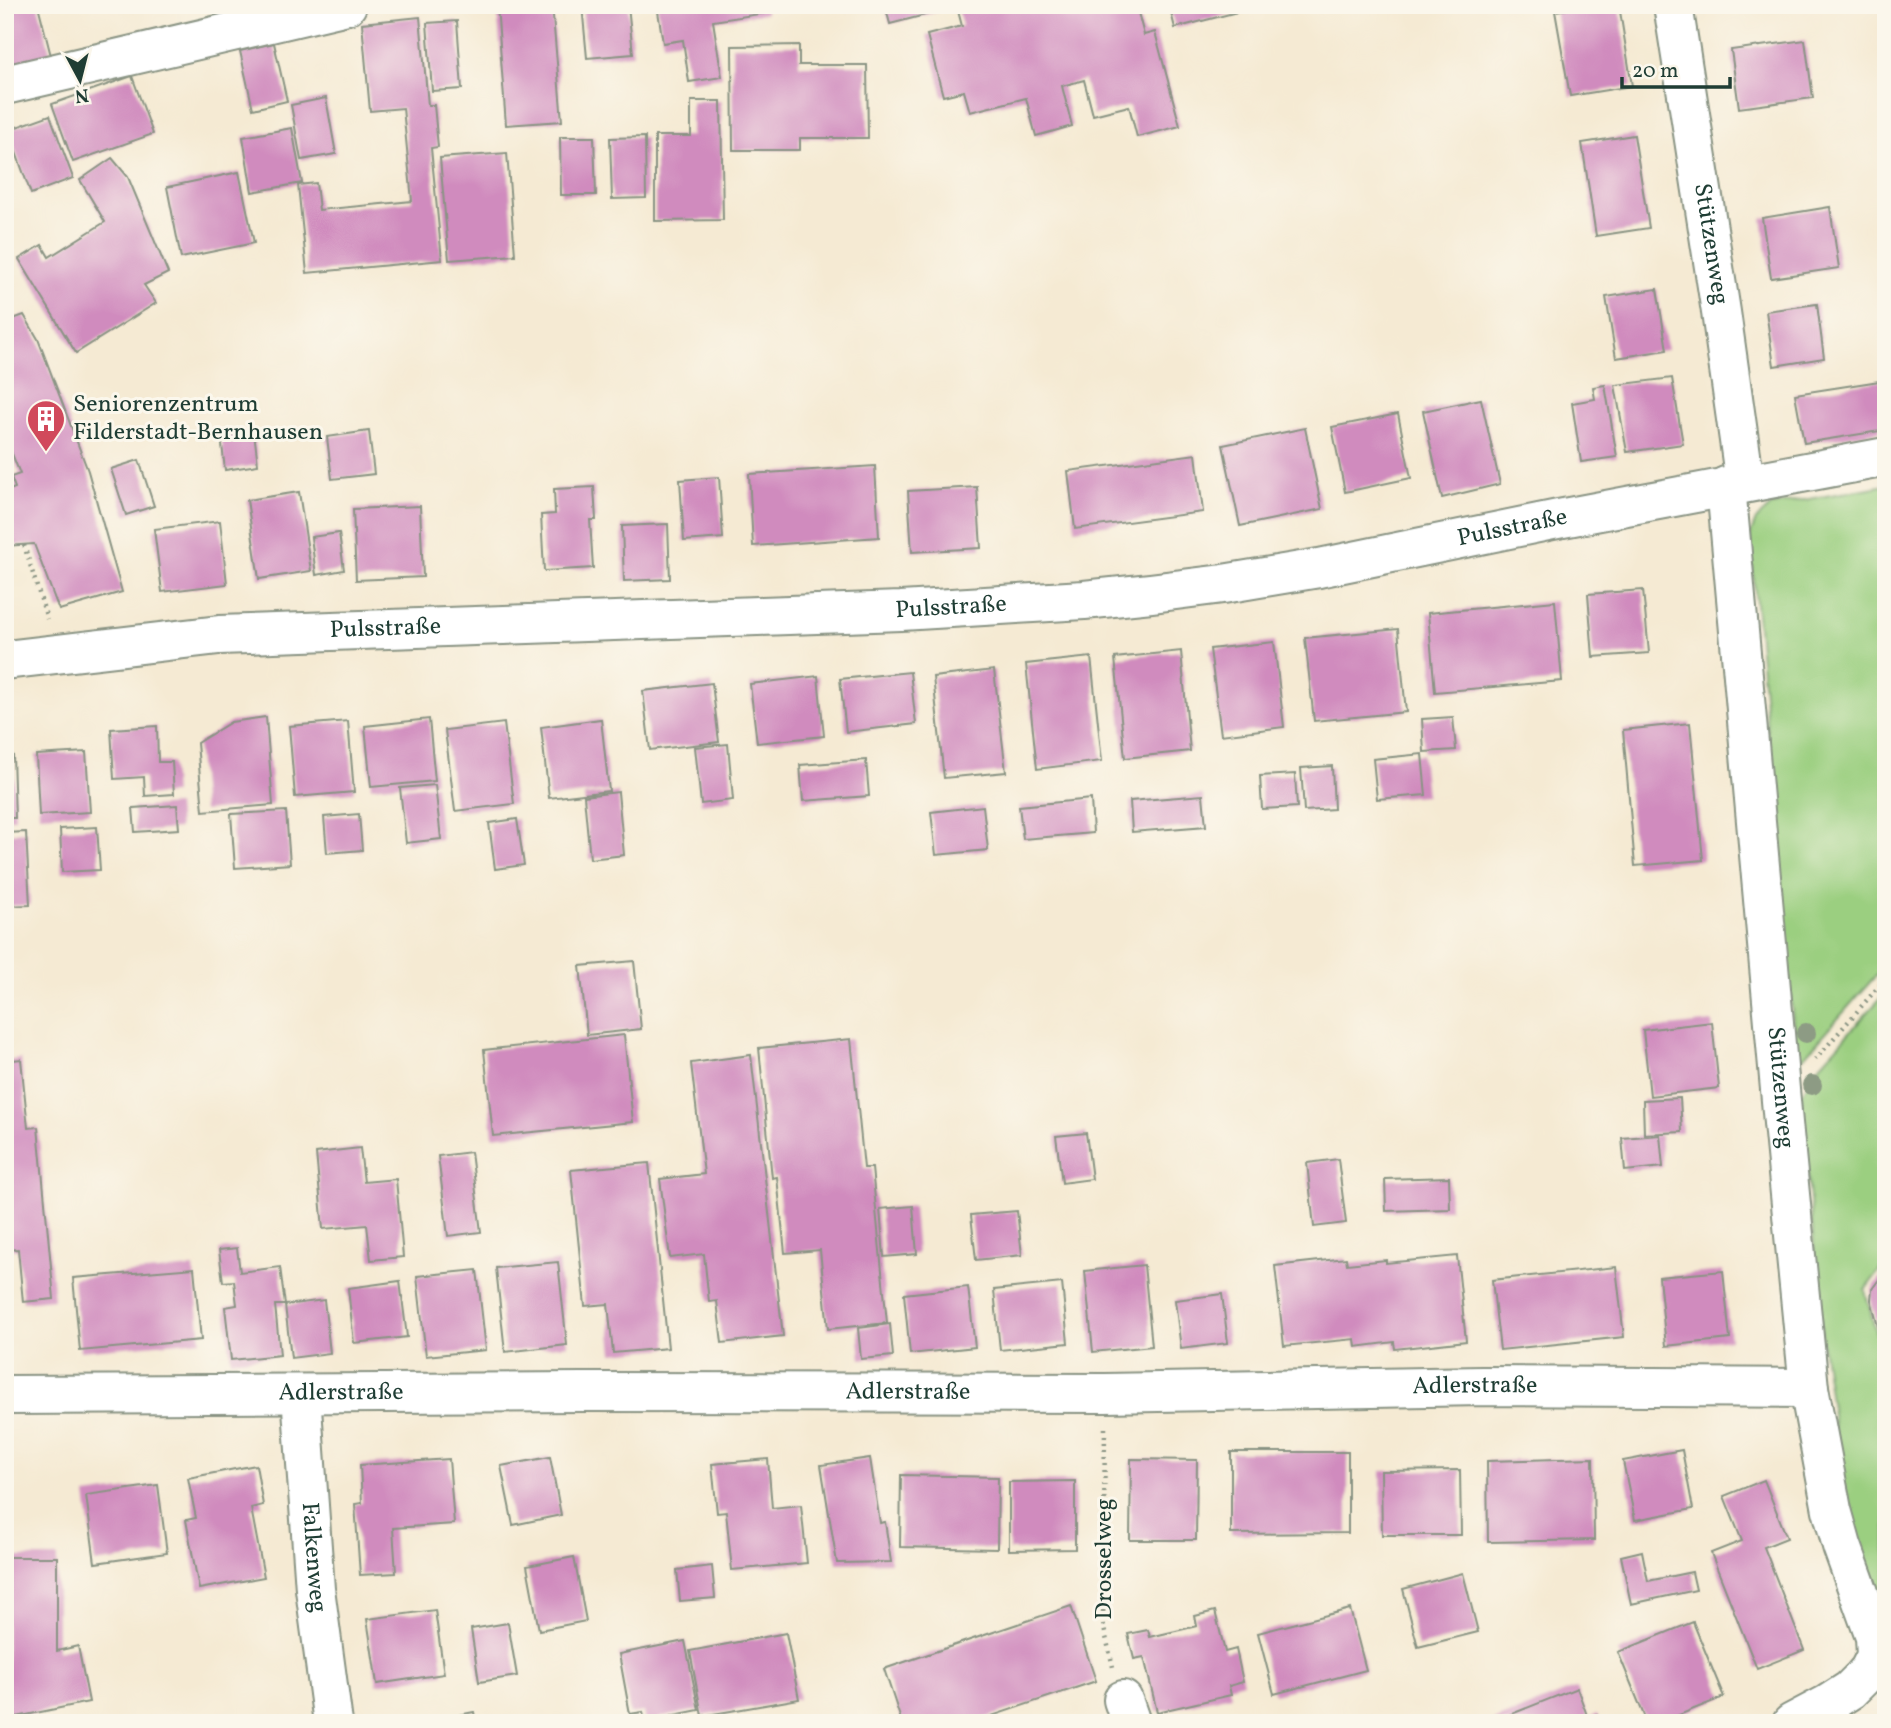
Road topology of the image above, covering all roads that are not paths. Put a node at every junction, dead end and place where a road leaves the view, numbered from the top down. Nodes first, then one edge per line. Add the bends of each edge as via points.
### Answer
1 (347, 5) edge
2 (1673, 5) edge
3 (5, 85) edge
4 (1886, 457) edge
5 (1735, 485) junction
6 (5, 660) edge
7 (1809, 1388) junction
8 (301, 1394) junction
9 (5, 1395) edge
10 (1873, 1678) edge
11 (333, 1723) edge
12 (1792, 1723) edge

1 - 3 street
2 - 5 street, Stützenweg via 1721,312
4 - 5 street, Pulsstraße
5 - 6 street, Pulsstraße via 1305,570 1084,600 594,623 306,630 219,635
5 - 7 street, Stützenweg via 1783,1123
7 - 8 street, Adlerstraße
7 - 10 street, Stützenweg via 1832,1510 1875,1637
8 - 9 street, Adlerstraße
8 - 11 street, Falkenweg via 315,1589
10 - 12 street

